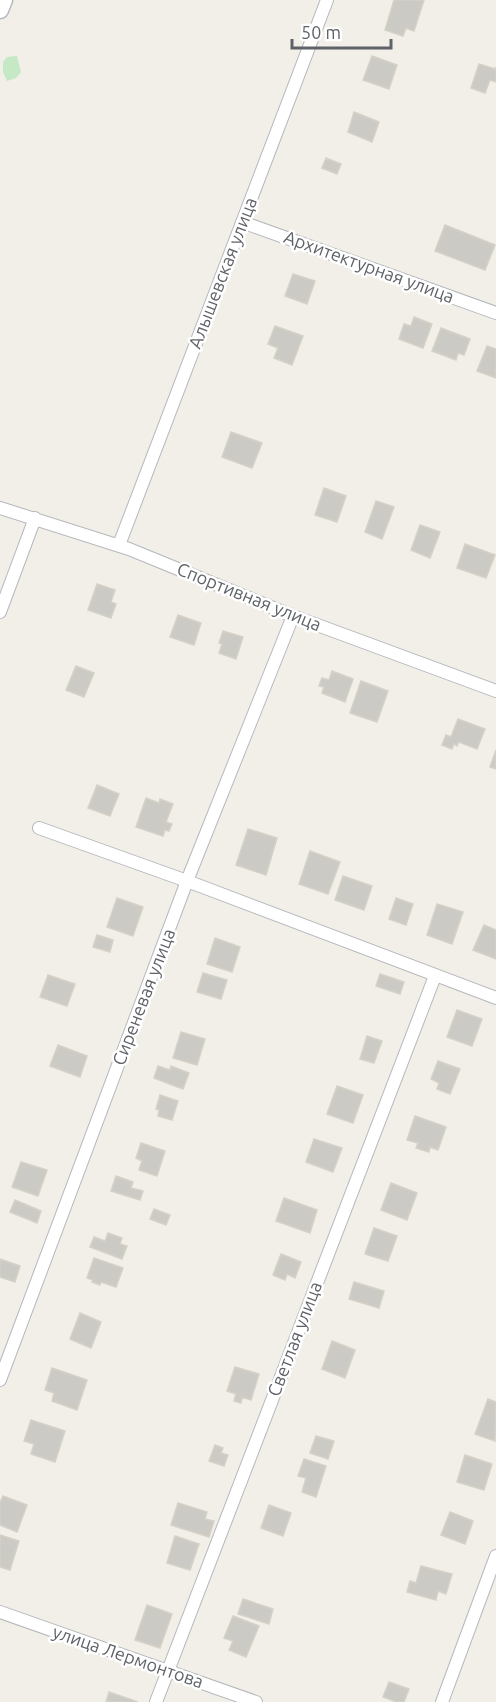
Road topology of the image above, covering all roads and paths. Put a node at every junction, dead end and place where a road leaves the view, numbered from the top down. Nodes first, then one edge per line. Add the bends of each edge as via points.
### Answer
1 (4, 0) edge
2 (327, 0) edge
3 (0, 10) edge
4 (242, 222) junction
5 (496, 313) edge
6 (0, 508) edge
7 (35, 518) junction
8 (118, 545) junction
9 (0, 612) edge
10 (293, 616) junction
11 (496, 691) edge
12 (39, 828) dead end
13 (187, 881) junction
14 (435, 976) junction
15 (496, 998) edge
16 (0, 1380) edge
17 (496, 1556) edge
18 (0, 1612) edge
19 (167, 1671) junction
20 (156, 1702) edge
21 (256, 1702) edge
22 (441, 1702) edge

1 - 3 main road
2 - 4 street, Алышевская улица
4 - 5 street, Архитектурная улица
4 - 8 street, Алышевская улица
6 - 7 street, Спортивная улица
7 - 8 street, Спортивная улица
7 - 9 street
8 - 10 street, Спортивная улица
10 - 11 street, Спортивная улица
10 - 13 street, Сиреневая улица
12 - 13 street
13 - 14 street
13 - 16 street, Сиреневая улица
14 - 15 street
14 - 19 street, Светлая улица
17 - 22 street
18 - 19 street, улица Лермонтова
19 - 20 street, Светлая улица
19 - 21 street, улица Лермонтова

